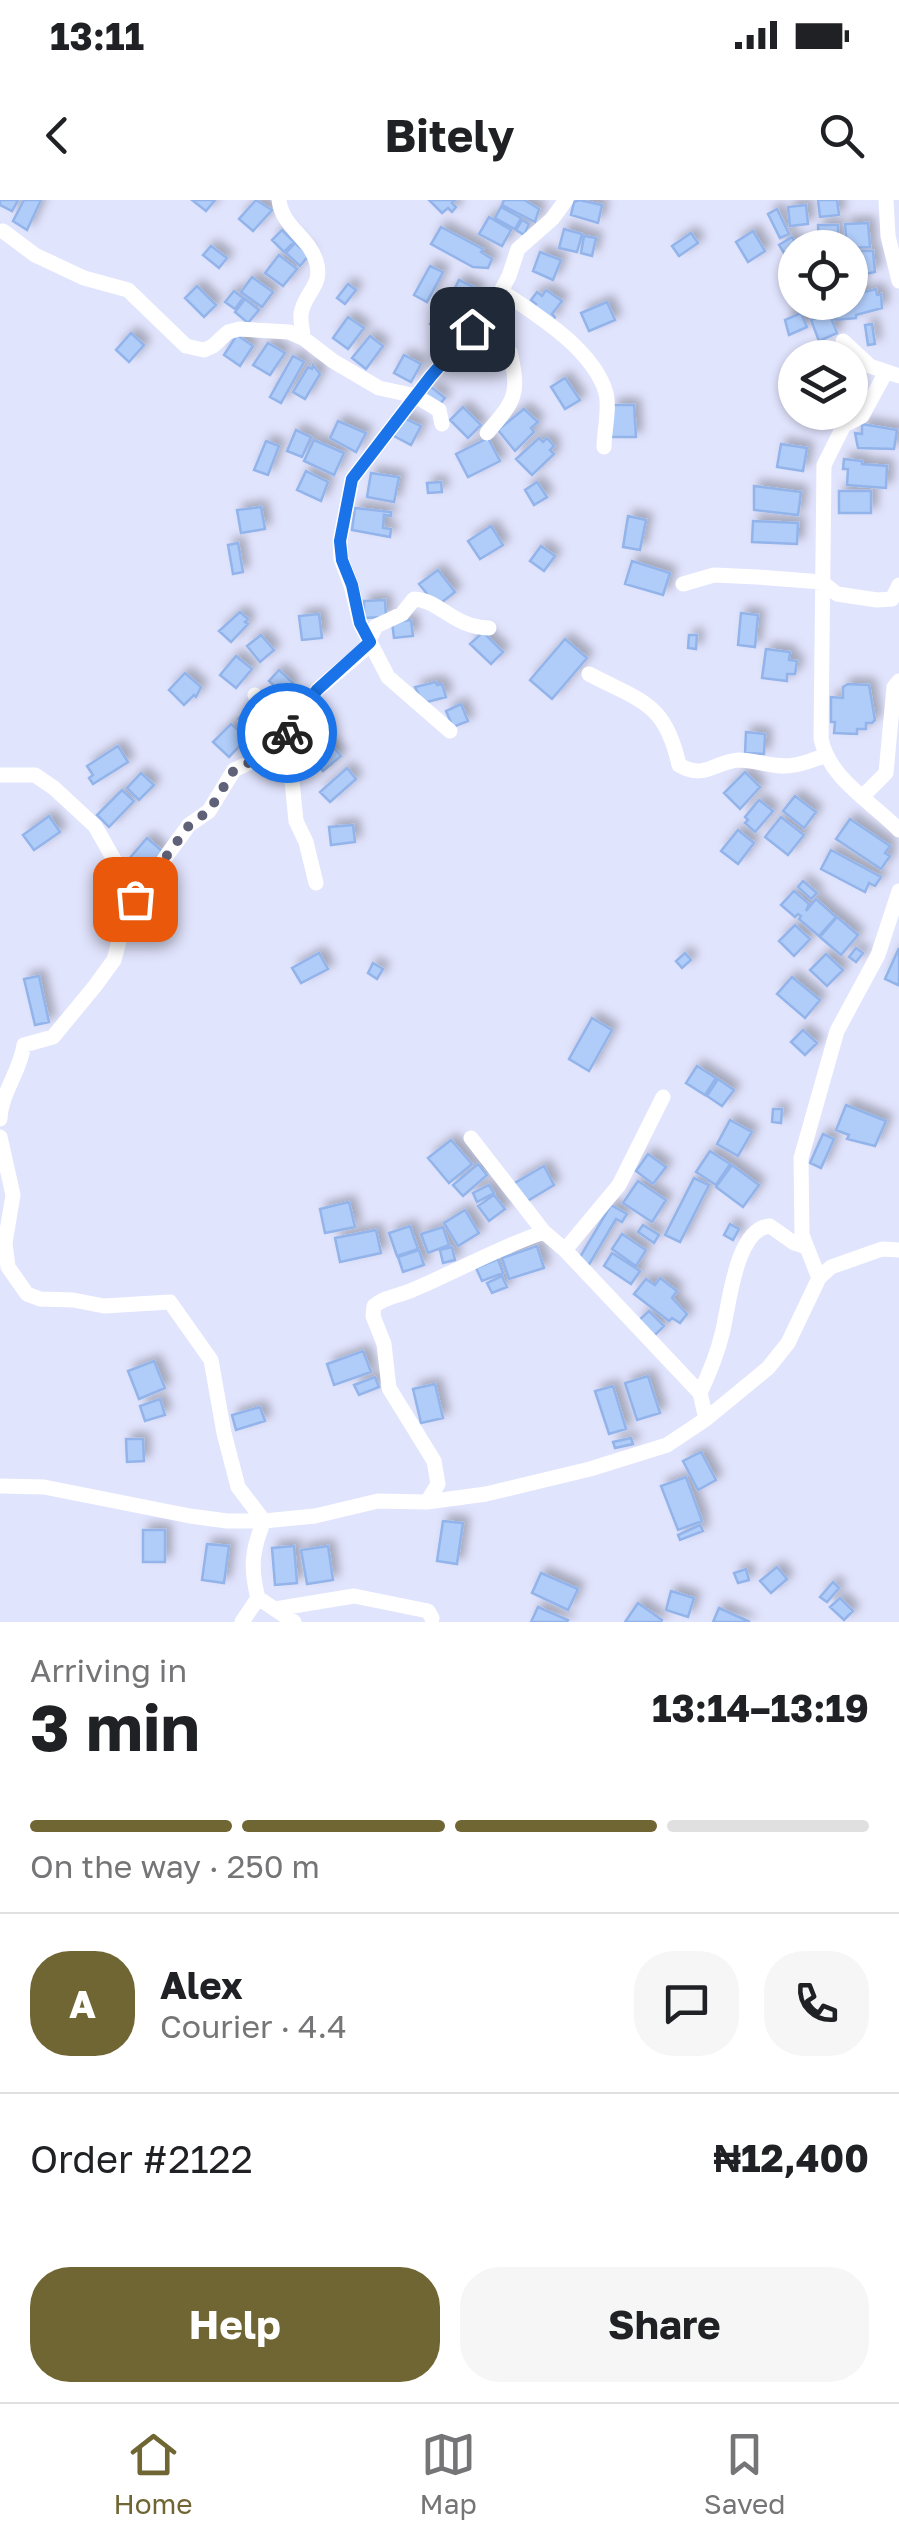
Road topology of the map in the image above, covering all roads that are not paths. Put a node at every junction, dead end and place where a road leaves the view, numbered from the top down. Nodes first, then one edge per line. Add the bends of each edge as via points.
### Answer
1 (279, 200) edge
2 (566, 200) edge
3 (886, 200) edge
4 (3, 231) dead end
5 (899, 281) edge
6 (502, 290) junction
7 (494, 306) junction
8 (303, 338) junction
9 (868, 362) edge
10 (893, 374) edge
11 (416, 396) junction
12 (442, 424) dead end
13 (487, 434) dead end
14 (604, 447) dead end
15 (822, 582) junction
16 (683, 584) dead end
17 (896, 592) edge
18 (899, 615) edge
19 (489, 628) dead end
20 (370, 642) junction
21 (590, 674) dead end
22 (899, 682) edge
23 (254, 695) dead end
24 (450, 731) dead end
25 (275, 750) junction
26 (824, 756) junction
27 (0, 775) edge
28 (863, 796) junction
29 (899, 830) edge
30 (316, 883) dead end
31 (142, 890) junction
32 (899, 891) edge
33 (894, 923) edge
34 (663, 1098) dead end
35 (0, 1118) edge
36 (0, 1137) edge
37 (472, 1138) dead end
38 (544, 1232) junction
39 (806, 1247) junction
40 (565, 1250) junction
41 (899, 1250) edge
42 (818, 1278) junction
43 (700, 1393) junction
44 (706, 1419) junction
45 (0, 1486) edge
46 (428, 1502) junction
47 (264, 1521) junction
48 (258, 1598) junction
49 (275, 1609) junction
50 (432, 1618) dead end
51 (242, 1622) edge
52 (294, 1622) edge

1 - 8 street via 318,268 318,284 301,311
2 - 6 street via 518,248
3 - 5 street
4 - 8 street via 84,278 128,290 186,346 204,350 239,329
6 - 7 street
6 - 14 street via 566,339 596,374 606,394
7 - 11 street
7 - 13 street via 494,335 510,352 518,383
8 - 11 street via 380,388
9 - 10 street
10 - 15 street via 862,416 844,426 824,465
11 - 12 street via 438,410
11 - 20 street via 352,479 340,541
15 - 16 street via 714,575
15 - 17 street via 837,594 878,600
15 - 26 street
17 - 18 street
19 - 20 street via 473,628 414,599 402,614 376,626
20 - 24 street via 388,677
20 - 25 street via 317,690
21 - 26 street via 661,716 679,765 692,772 744,760 791,766
22 - 28 street via 886,774
23 - 25 street
25 - 30 street via 292,781 296,821
25 - 31 street via 234,770 209,811 190,824
26 - 28 street
27 - 31 street via 35,775 54,788 95,826
28 - 29 street
31 - 35 street via 126,914 114,960 95,986 53,1037 24,1046
32 - 33 street
33 - 39 street via 838,1031 810,1120 801,1158
34 - 40 street via 619,1185
36 - 47 street via 13,1195 6,1255 17,1281 40,1299 104,1306 170,1302 212,1360 238,1486
37 - 38 street
38 - 40 street
38 - 46 street via 374,1306 388,1388 434,1461 438,1484
39 - 42 street
39 - 43 street via 770,1226 756,1230 741,1254
40 - 43 street
41 - 42 street via 856,1256
42 - 44 street via 788,1343
43 - 44 street
44 - 46 street via 667,1445 590,1470
45 - 47 street via 44,1487 208,1519
46 - 47 street via 378,1500
47 - 48 street via 252,1548
48 - 49 street
48 - 51 street
49 - 50 street via 354,1596
49 - 52 street

